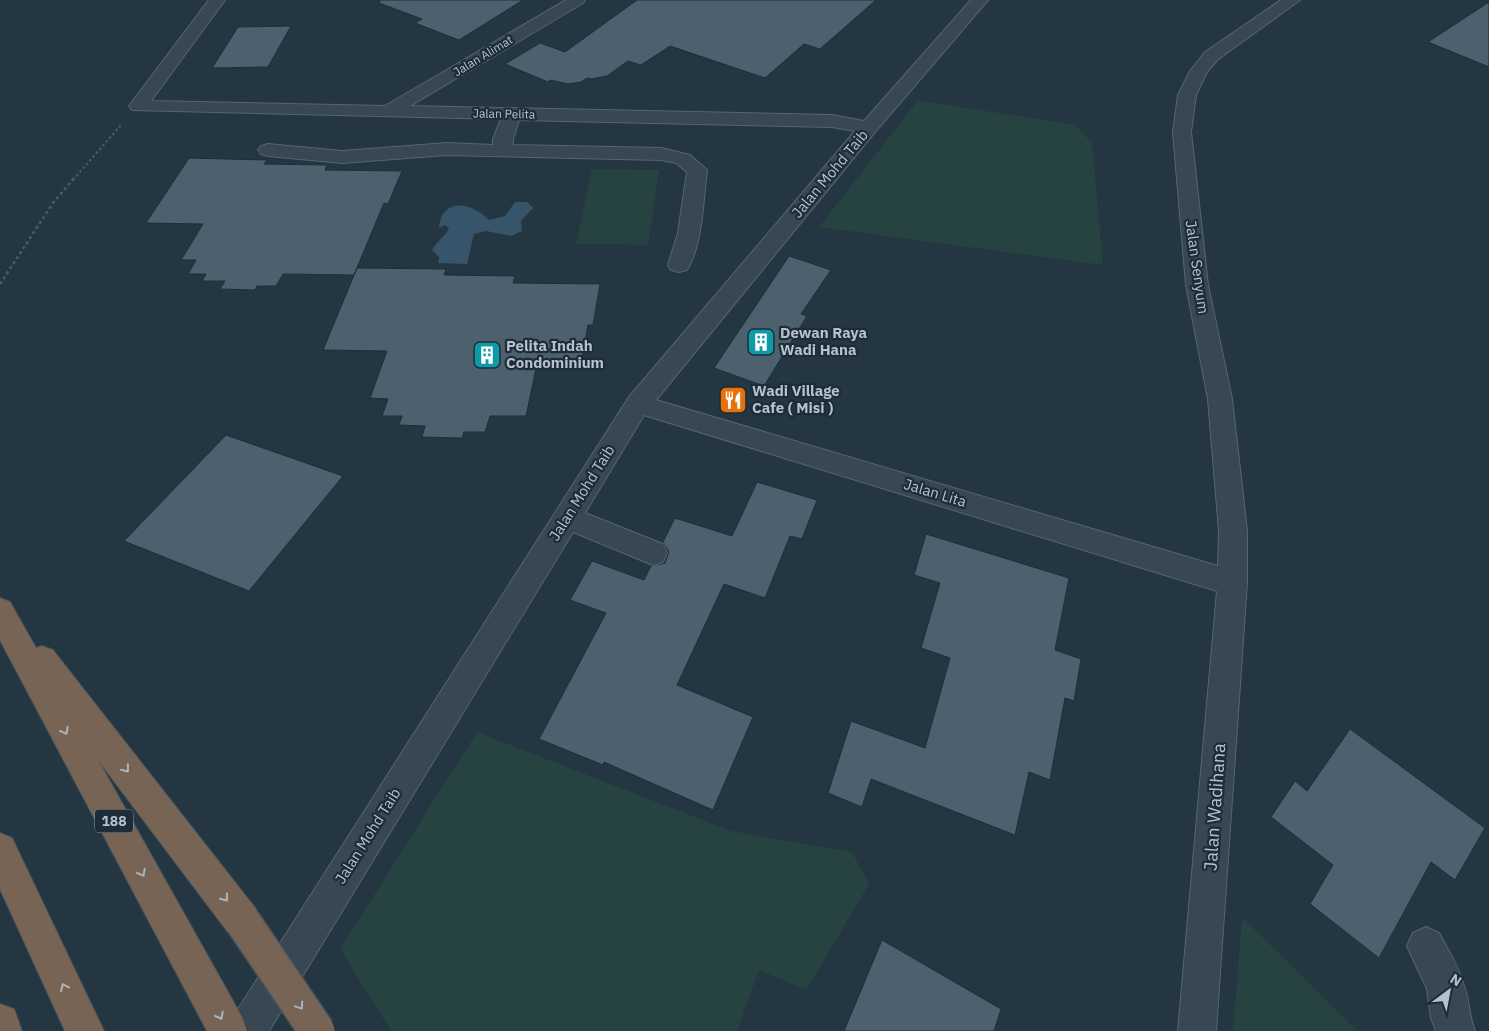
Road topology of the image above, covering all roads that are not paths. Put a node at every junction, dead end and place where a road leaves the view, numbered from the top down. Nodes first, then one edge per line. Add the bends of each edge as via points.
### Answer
1 (216, 0) edge
2 (577, 0) edge
3 (980, 0) edge
4 (1292, 0) edge
5 (389, 111) junction
6 (512, 114) junction
7 (868, 128) junction
8 (268, 150) dead end
9 (503, 151) junction
10 (679, 265) dead end
11 (638, 404) junction
12 (567, 518) junction
13 (653, 553) dead end
14 (1232, 583) junction
15 (0, 606) edge
16 (0, 611) edge
17 (0, 850) edge
18 (1426, 946) dead end
19 (0, 1023) edge
20 (3, 1031) edge
21 (85, 1031) edge
22 (228, 1031) edge
23 (247, 1031) edge
24 (317, 1031) edge
25 (1197, 1031) edge
26 (1456, 1031) edge

1 - 5 street, Jalan Pelita via 138,106
2 - 5 street, Jalan Alimat
3 - 7 street, Jalan Mohd Taib
4 - 14 street, Jalan Senyum via 1210,56 1187,95 1182,132 1197,285 1220,399 1233,531
5 - 6 street, Jalan Pelita
6 - 7 street, Jalan Pelita via 832,121
6 - 9 street via 503,139
7 - 11 street, Jalan Mohd Taib
8 - 9 street via 342,157 447,149
9 - 10 street via 661,154 683,159 696,170 689,233
11 - 12 street, Jalan Mohd Taib
11 - 14 street, Jalan Lita
12 - 13 street
12 - 23 street, Jalan Mohd Taib
14 - 25 street, Jalan Wadihana
15 -> 24 highway, bridge via 243,922
16 -> 22 highway, 188
21 -> 17 highway
18 - 26 street via 1446,987 1450,1018
19 - 20 highway

